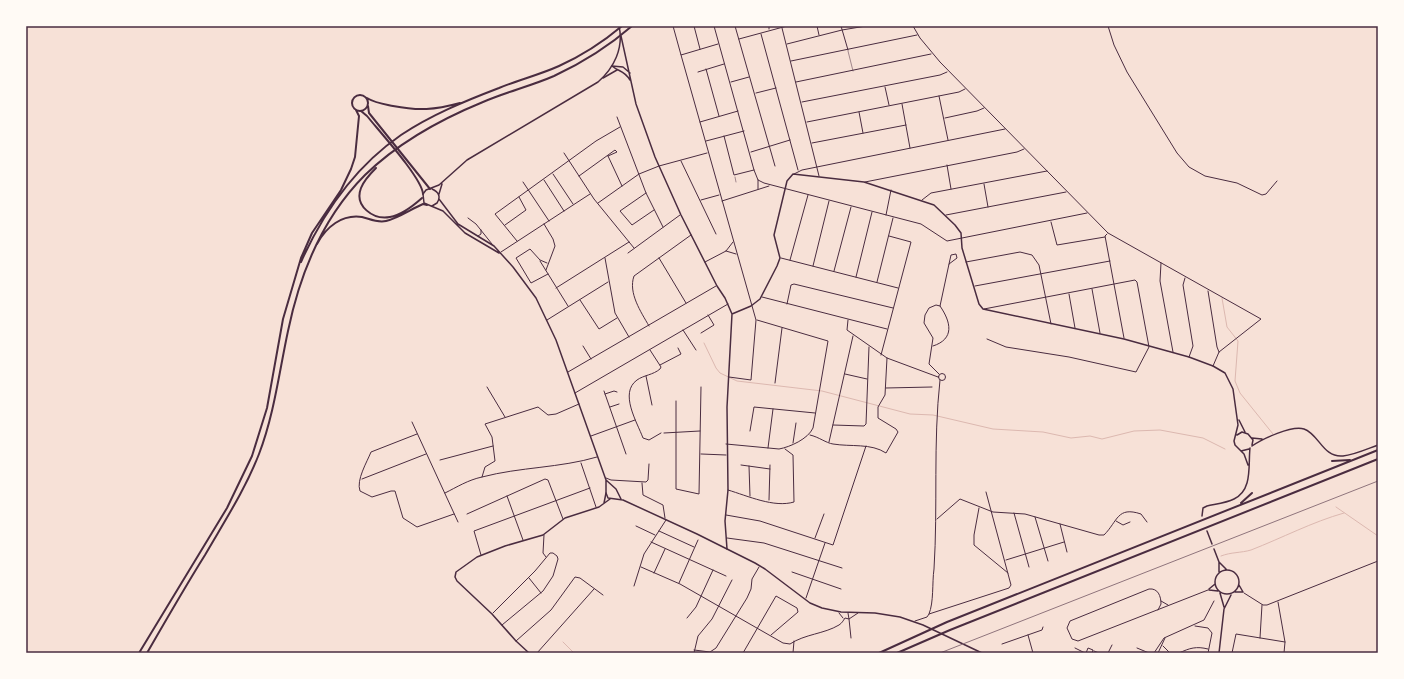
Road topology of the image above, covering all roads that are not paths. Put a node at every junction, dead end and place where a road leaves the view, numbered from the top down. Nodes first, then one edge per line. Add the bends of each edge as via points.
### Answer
1 (619, 26) edge
2 (622, 26) edge
3 (632, 26) edge
4 (672, 26) edge
5 (694, 26) edge
6 (714, 26) edge
7 (735, 26) edge
8 (769, 26) edge
9 (787, 26) edge
10 (817, 26) edge
11 (841, 26) edge
12 (866, 26) edge
13 (913, 26) edge
14 (1108, 26) edge
15 (782, 28) junction
16 (769, 30) junction
17 (842, 30) junction
18 (620, 34) junction
19 (761, 34) junction
20 (918, 35) junction
21 (820, 36) junction
22 (738, 39) junction
23 (719, 44) junction
24 (786, 44) junction
25 (700, 50) junction
26 (848, 50) junction
27 (932, 54) junction
28 (681, 55) junction
29 (790, 61) junction
30 (725, 64) junction
31 (612, 66) junction
32 (620, 70) junction
33 (706, 70) junction
34 (852, 71) junction
35 (948, 71) junction
36 (698, 72) dead end
37 (630, 74) junction
38 (750, 77) junction
39 (603, 78) junction
40 (631, 82) junction
41 (730, 82) junction
42 (796, 82) junction
43 (885, 86) junction
44 (776, 88) junction
45 (966, 89) junction
46 (755, 94) junction
47 (939, 96) junction
48 (367, 98) junction
49 (476, 98) junction
50 (801, 102) junction
51 (902, 103) junction
52 (368, 106) junction
53 (889, 106) junction
54 (985, 108) junction
55 (356, 110) junction
56 (361, 111) junction
57 (738, 111) junction
58 (859, 112) junction
59 (719, 116) junction
60 (617, 117) dead end
61 (944, 118) junction
62 (700, 122) junction
63 (806, 122) junction
64 (906, 125) junction
65 (620, 127) junction
66 (1005, 129) junction
67 (744, 131) junction
68 (863, 134) junction
69 (724, 136) junction
70 (790, 140) junction
71 (705, 141) junction
72 (948, 141) junction
73 (812, 143) junction
74 (770, 146) junction
75 (910, 148) junction
76 (1024, 148) junction
77 (750, 152) junction
78 (391, 153) junction
79 (564, 153) dead end
80 (708, 153) junction
81 (681, 160) junction
82 (569, 161) junction
83 (947, 165) junction
84 (659, 166) junction
85 (775, 166) dead end
86 (817, 167) junction
87 (754, 170) junction
88 (799, 171) junction
89 (1047, 171) junction
90 (553, 173) junction
91 (639, 174) junction
92 (793, 174) junction
93 (734, 175) junction
94 (579, 176) junction
95 (819, 177) junction
96 (544, 180) junction
97 (758, 180) junction
98 (1277, 181) dead end
99 (443, 182) junction
100 (523, 182) dead end
101 (736, 182) dead end
102 (864, 182) junction
103 (984, 184) junction
104 (622, 186) junction
105 (770, 186) junction
106 (431, 189) junction
107 (785, 189) junction
108 (951, 189) junction
109 (529, 190) junction
110 (758, 190) junction
111 (891, 190) junction
112 (1067, 191) junction
113 (646, 193) junction
114 (423, 194) junction
115 (591, 194) junction
116 (439, 195) junction
117 (720, 195) junction
118 (808, 195) junction
119 (519, 197) junction
120 (422, 198) junction
121 (439, 199) junction
122 (701, 200) junction
123 (829, 200) junction
124 (922, 200) junction
125 (721, 201) junction
126 (598, 203) junction
127 (427, 205) junction
128 (574, 205) junction
129 (431, 206) junction
130 (851, 206) junction
131 (988, 208) junction
132 (654, 210) junction
133 (564, 211) junction
134 (873, 212) junction
135 (1088, 213) junction
136 (681, 215) junction
137 (886, 215) junction
138 (945, 215) junction
139 (894, 217) junction
140 (468, 218) dead end
141 (549, 221) junction
142 (1051, 221) junction
143 (544, 224) junction
144 (504, 226) junction
145 (663, 227) junction
146 (481, 229) junction
147 (1108, 233) junction
148 (691, 234) junction
149 (716, 234) dead end
150 (476, 236) junction
151 (889, 236) junction
152 (1106, 236) junction
153 (962, 238) junction
154 (733, 241) junction
155 (517, 242) junction
156 (629, 242) junction
157 (494, 246) junction
158 (634, 248) junction
159 (726, 251) junction
160 (499, 253) junction
161 (628, 253) dead end
162 (737, 254) junction
163 (311, 255) junction
164 (605, 257) junction
165 (659, 257) junction
166 (780, 258) junction
167 (540, 260) junction
168 (790, 260) junction
169 (1110, 261) junction
170 (705, 262) junction
171 (966, 262) junction
172 (547, 263) junction
173 (1161, 263) junction
174 (949, 264) junction
175 (813, 266) junction
176 (297, 270) junction
177 (546, 270) junction
178 (834, 272) junction
179 (548, 274) junction
180 (1041, 274) junction
181 (1185, 277) junction
182 (856, 278) junction
183 (609, 282) junction
184 (877, 283) junction
185 (1114, 284) junction
186 (717, 286) junction
187 (974, 286) junction
188 (556, 288) junction
189 (898, 288) junction
190 (1092, 289) junction
191 (1208, 290) junction
192 (1069, 293) junction
193 (762, 297) junction
194 (1045, 297) junction
195 (580, 300) junction
196 (686, 303) junction
197 (728, 304) junction
198 (787, 304) junction
199 (752, 306) junction
200 (940, 306) junction
201 (568, 307) junction
202 (893, 308) junction
203 (983, 309) junction
204 (732, 314) junction
205 (708, 316) junction
206 (618, 318) junction
207 (547, 320) junction
208 (756, 320) junction
209 (848, 320) junction
210 (1051, 324) junction
211 (649, 326) junction
212 (782, 327) junction
213 (888, 329) junction
214 (1075, 329) junction
215 (683, 330) junction
216 (701, 333) dead end
217 (1100, 334) junction
218 (854, 335) junction
219 (630, 337) junction
220 (987, 339) dead end
221 (1124, 339) junction
222 (583, 346) dead end
223 (869, 346) junction
224 (933, 346) junction
225 (1149, 346) junction
226 (678, 348) dead end
227 (650, 349) junction
228 (696, 350) dead end
229 (1220, 352) junction
230 (1173, 353) junction
231 (881, 354) junction
232 (1189, 357) junction
233 (887, 358) junction
234 (591, 359) junction
235 (660, 366) junction
236 (1213, 366) junction
237 (568, 372) junction
238 (844, 374) junction
239 (939, 374) junction
240 (646, 376) junction
241 (730, 377) junction
242 (938, 377) junction
243 (868, 379) junction
244 (940, 380) junction
245 (775, 382) dead end
246 (487, 387) dead end
247 (701, 387) dead end
248 (932, 387) dead end
249 (885, 388) junction
250 (604, 391) dead end
251 (617, 392) dead end
252 (575, 393) junction
253 (605, 394) junction
254 (676, 400) dead end
255 (579, 404) junction
256 (619, 404) dead end
257 (652, 405) dead end
258 (609, 407) junction
259 (773, 409) junction
260 (815, 413) junction
261 (506, 417) junction
262 (1238, 417) junction
263 (636, 419) junction
264 (412, 422) dead end
265 (796, 423) dead end
266 (833, 425) junction
267 (616, 426) junction
268 (676, 431) junction
269 (700, 431) junction
270 (750, 431) dead end
271 (1245, 432) junction
272 (661, 433) dead end
273 (664, 433) dead end
274 (417, 434) junction
275 (810, 434) junction
276 (591, 436) junction
277 (1236, 436) junction
278 (1252, 438) junction
279 (1264, 439) junction
280 (829, 443) junction
281 (726, 444) junction
282 (793, 444) junction
283 (1378, 445) edge
284 (493, 446) junction
285 (866, 446) junction
286 (1252, 446) junction
287 (768, 448) junction
288 (785, 448) junction
289 (1250, 448) junction
290 (1240, 450) junction
291 (1378, 450) edge
292 (427, 454) junction
293 (626, 454) dead end
294 (700, 454) junction
295 (726, 455) junction
296 (598, 457) junction
297 (1358, 458) junction
298 (1378, 459) edge
299 (440, 460) dead end
300 (1332, 461) dead end
301 (581, 462) junction
302 (650, 464) dead end
303 (741, 465) dead end
304 (770, 465) dead end
305 (1248, 465) junction
306 (749, 466) junction
307 (770, 469) junction
308 (482, 477) junction
309 (606, 478) junction
310 (361, 479) junction
311 (611, 480) junction
312 (642, 482) junction
313 (610, 485) junction
314 (590, 488) junction
315 (614, 488) junction
316 (728, 490) junction
317 (606, 492) junction
318 (617, 492) junction
319 (986, 492) dead end
320 (445, 493) junction
321 (1252, 493) dead end
322 (507, 496) junction
323 (750, 497) junction
324 (610, 499) junction
325 (614, 499) junction
326 (623, 500) junction
327 (556, 501) junction
328 (769, 501) junction
329 (604, 504) junction
330 (1234, 507) junction
331 (596, 508) junction
332 (979, 508) junction
333 (992, 512) junction
334 (1014, 513) junction
335 (454, 514) junction
336 (468, 514) dead end
337 (824, 514) dead end
338 (726, 515) junction
339 (514, 516) junction
340 (1202, 516) dead end
341 (1035, 517) junction
342 (563, 519) junction
343 (937, 519) junction
344 (666, 520) junction
345 (1115, 520) junction
346 (458, 522) dead end
347 (1130, 522) dead end
348 (1146, 522) dead end
349 (1060, 524) junction
350 (636, 526) dead end
351 (658, 531) junction
352 (1207, 531) dead end
353 (544, 535) junction
354 (655, 535) junction
355 (727, 538) junction
356 (815, 539) junction
357 (698, 540) dead end
358 (523, 541) junction
359 (651, 542) junction
360 (825, 542) junction
361 (1064, 542) junction
362 (1212, 544) dead end
363 (665, 548) junction
364 (695, 548) junction
365 (1044, 548) junction
366 (727, 549) junction
367 (1214, 549) dead end
368 (1067, 552) dead end
369 (1025, 554) junction
370 (481, 556) junction
371 (547, 557) junction
372 (690, 559) junction
373 (1005, 560) junction
374 (819, 561) junction
375 (1048, 561) dead end
376 (1378, 561) edge
377 (1219, 562) junction
378 (760, 566) junction
379 (641, 567) junction
380 (1029, 567) dead end
381 (842, 568) dead end
382 (713, 570) junction
383 (1227, 570) junction
384 (792, 572) dead end
385 (654, 573) junction
386 (1009, 573) junction
387 (1219, 573) junction
388 (726, 576) dead end
389 (528, 578) junction
390 (732, 580) dead end
391 (812, 580) junction
392 (679, 584) junction
393 (1215, 584) junction
394 (1239, 585) junction
395 (634, 586) dead end
396 (594, 589) junction
397 (841, 589) dead end
398 (1208, 590) junction
399 (1219, 592) junction
400 (1235, 592) junction
401 (1243, 592) junction
402 (541, 593) junction
403 (1231, 594) junction
404 (603, 595) dead end
405 (702, 596) junction
406 (806, 600) junction
407 (1161, 601) junction
408 (1214, 601) dead end
409 (1278, 601) junction
410 (1171, 604) junction
411 (1262, 605) junction
412 (719, 606) junction
413 (1224, 609) junction
414 (1158, 610) junction
415 (837, 611) junction
416 (848, 612) junction
417 (862, 612) junction
418 (492, 614) junction
419 (929, 614) junction
420 (736, 615) junction
421 (687, 618) dead end
422 (845, 619) junction
423 (849, 619) junction
424 (914, 622) junction
425 (502, 625) junction
426 (1194, 626) junction
427 (757, 628) junction
428 (1043, 628) dead end
429 (1028, 635) junction
430 (770, 636) junction
431 (1166, 637) junction
432 (851, 638) dead end
433 (1260, 638) junction
434 (516, 641) junction
435 (794, 641) junction
436 (1285, 642) junction
437 (1002, 644) dead end
438 (1112, 645) dead end
439 (1163, 645) junction
440 (1075, 648) dead end
441 (1137, 648) dead end
442 (694, 650) junction
443 (1093, 650) junction
444 (1208, 650) junction
445 (139, 653) edge
446 (147, 653) edge
447 (529, 653) edge
448 (538, 653) edge
449 (694, 653) edge
450 (743, 653) edge
451 (794, 653) edge
452 (879, 653) edge
453 (897, 653) edge
454 (966, 653) edge
455 (970, 653) edge
456 (982, 653) edge
457 (1033, 653) edge
458 (1086, 653) edge
459 (1092, 653) edge
460 (1099, 653) edge
461 (1108, 653) edge
462 (1148, 653) edge
463 (1154, 653) edge
464 (1158, 653) edge
465 (1170, 653) edge
466 (1179, 653) edge
467 (1208, 653) edge
468 (1219, 653) edge
469 (1232, 653) edge
470 (1284, 653) edge

1 - 18 street
2 - 49 highway via 558,67
3 - 78 highway via 592,56 554,76 485,101 438,122
4 - 28 street
5 - 25 street
6 - 23 street
7 - 22 street
8 - 16 street
9 - 15 street
10 - 21 street
11 - 17 street
12 - 17 street
13 - 20 street
14 - 98 street via 1127,72 1177,153 1189,167 1205,176 1237,183 1262,195
15 - 16 street
15 - 24 street
16 - 19 street
17 - 21 street
17 - 26 street
18 - 31 street via 619,48
18 - 37 street
19 - 22 street
19 - 44 street
20 - 26 street
20 - 27 street
21 - 24 street
22 - 38 street
23 - 25 street
23 - 30 street
24 - 29 street
25 - 28 street
26 - 29 street
26 - 34 lane
27 - 34 street
27 - 35 street
28 - 62 street
29 - 42 street
30 - 33 street
30 - 41 street
31 - 32 street
31 - 37 street via 625,68
31 - 39 street
32 - 39 street
32 - 40 street
33 - 36 street
33 - 59 street
34 - 42 street
35 - 43 street via 940,75
35 - 45 street
37 - 40 street
38 - 41 street
38 - 46 street
39 - 99 street via 467,160
40 - 84 street via 637,110
41 - 57 street
42 - 50 street
43 - 50 street
43 - 53 street
44 - 46 street
44 - 70 street
45 - 47 street
45 - 54 street
46 - 74 street
47 - 51 street
47 - 61 street
48 - 49 highway via 374,102 432,110
48 - 52 highway
48 - 55 highway via 360,95 353,98 352,106
49 - 176 highway via 416,126 400,136 369,163 324,216
50 - 63 street
51 - 53 street
51 - 64 street
52 - 56 highway
52 - 106 highway via 369,113
53 - 58 street
54 - 61 street
54 - 66 street
55 - 56 highway
55 - 176 highway via 359,116 355,157 351,169 341,190 312,233
56 - 114 highway via 401,158 422,188
57 - 59 street
57 - 67 street
58 - 63 street
58 - 68 street
59 - 62 street
60 - 65 street
61 - 72 street
62 - 71 street
63 - 73 street
64 - 68 street
64 - 75 street
65 - 82 street
65 - 91 street
66 - 72 street
66 - 76 street
67 - 69 street
67 - 77 street
68 - 73 street
69 - 71 street
69 - 93 street
70 - 74 street
70 - 88 street
71 - 80 street
72 - 75 street
73 - 86 street
74 - 77 street
74 - 85 street
75 - 86 street
76 - 83 street via 1017,152
76 - 89 street
77 - 87 street
78 - 120 highway via 365,180 360,189 363,207 375,216 391,217
78 - 163 highway via 366,174 338,207 325,224
79 - 82 street
80 - 81 street
80 - 117 street
81 - 84 street
81 - 122 street
82 - 90 street
82 - 94 street
83 - 102 street
83 - 108 street
84 - 91 street
84 - 136 street
86 - 88 street
86 - 95 street
87 - 93 street
87 - 97 street
88 - 92 street
89 - 103 street
89 - 112 street
90 - 96 street
90 - 128 street
91 - 104 street
91 - 113 street
92 - 95 street
92 - 107 street
93 - 101 lane
94 - 104 street via 608,156
94 - 115 street
95 - 102 street
96 - 109 street
96 - 133 street
97 - 105 street
97 - 110 street
99 - 106 street
99 - 116 street
100 - 109 street
102 - 111 street
103 - 108 street
103 - 131 street
104 - 126 street
105 - 107 street
105 - 110 street
106 - 114 street
106 - 116 street
107 - 118 street
107 - 166 street via 774,235
108 - 124 street via 931,193
109 - 119 street
109 - 141 street
110 - 125 street
111 - 124 street
111 - 137 street
112 - 131 street
112 - 135 street
113 - 132 street
113 - 132 street via 620,211 632,225
114 - 120 street
115 - 126 street
115 - 128 street
116 - 121 street
117 - 122 street
117 - 125 street
118 - 123 street
118 - 168 street
119 - 144 street via 526,210
119 - 144 street via 495,214
120 - 127 street
121 - 129 street
121 - 150 street via 458,224
122 - 149 street
123 - 130 street
123 - 175 street
124 - 138 street via 934,205
125 - 154 street
126 - 156 street
127 - 129 street
127 - 163 highway via 423,204 387,221 380,222 356,216 337,221 323,233
128 - 133 street
129 - 160 street via 443,211 465,233
130 - 134 street
130 - 178 street
131 - 138 street
132 - 145 street
133 - 141 street
134 - 137 street
134 - 182 street
135 - 142 street
135 - 147 street
136 - 145 street
136 - 148 street
137 - 139 street
138 - 153 street via 959,229
139 - 151 street
139 - 153 street via 929,228 945,241
140 - 146 street
141 - 143 street
142 - 152 street via 1057,245
142 - 153 street
143 - 155 street
143 - 172 street via 555,246
144 - 155 street
145 - 158 street
146 - 150 street via 481,235
146 - 157 street
147 - 152 street
147 - 173 street
148 - 165 street
148 - 170 street
150 - 157 street
151 - 184 street
151 - 189 street via 910,242
152 - 169 street
153 - 171 street via 961,245
154 - 159 street
154 - 162 street
155 - 160 street
156 - 158 street
156 - 164 street
157 - 160 street
158 - 161 street
159 - 162 street
159 - 170 street
160 - 207 street via 528,288
162 - 199 street
163 - 446 highway via 293,309 272,412 258,455 236,502
164 - 183 street
164 - 188 street
165 - 196 street
165 - 211 street via 637,272 633,278 636,302
166 - 168 street
166 - 193 street
167 - 172 street
167 - 177 street
167 - 179 street via 530,249 516,258 531,283
168 - 175 street
169 - 180 street
169 - 185 street
170 - 186 street
171 - 180 street via 1026,252 1037,259
171 - 187 street
172 - 177 street
173 - 181 street
173 - 230 street via 1160,281
174 - 174 street via 957,258 956,254 951,255
174 - 200 street
175 - 178 street
176 - 445 highway via 283,319 267,408 252,456 227,508
177 - 179 street
178 - 182 street
179 - 188 street
180 - 187 street
180 - 194 street
181 - 191 street
181 - 232 street via 1183,285 1193,346
182 - 184 street
183 - 195 street
183 - 206 street
184 - 189 street
185 - 190 street
185 - 221 street
185 - 225 street via 1135,280 1137,282
186 - 196 street
186 - 197 street via 720,287
187 - 203 street
188 - 201 street
189 - 202 street
190 - 192 street
190 - 217 street
191 - 229 street
191 - 229 street via 1261,319
192 - 194 street
192 - 214 street
193 - 198 street
193 - 199 street
194 - 203 street
194 - 210 street
195 - 201 street
195 - 206 street via 599,329
196 - 211 street
197 - 204 street
197 - 205 street
198 - 202 street via 792,284
198 - 209 street
199 - 204 street
199 - 208 street
200 - 224 street via 949,325 948,336 940,344
200 - 224 street via 929,308 925,315 924,323 933,338
201 - 207 street
202 - 213 street
203 - 210 street
204 - 241 street
205 - 215 street
205 - 216 street via 714,325
206 - 219 street
207 - 237 street
208 - 212 street
208 - 241 street via 751,380
209 - 213 street
209 - 218 street via 846,330
210 - 214 street
211 - 219 street
212 - 245 street
212 - 260 street via 828,341
213 - 231 street
214 - 217 street
215 - 227 street
215 - 228 street
217 - 221 street
218 - 223 street
218 - 238 street
219 - 234 street
220 - 225 street via 1006,347 1069,357 1136,372
221 - 225 street
222 - 234 street
223 - 231 street
223 - 243 street
224 - 239 street via 929,364
225 - 230 street
226 - 235 street via 681,354
227 - 235 street
227 - 252 street
229 - 236 street
230 - 232 street
231 - 233 street
232 - 236 street
233 - 242 street
233 - 249 street
234 - 237 street
235 - 240 street via 659,370
236 - 262 street via 1225,373 1233,389
237 - 252 street
238 - 243 street
238 - 266 street
239 - 242 street
239 - 244 street via 946,375 944,380
240 - 257 street
240 - 263 street via 632,384 628,393
241 - 281 street
242 - 244 street
243 - 266 street via 866,424
244 - 343 street via 935,455
246 - 261 street
247 - 269 street
248 - 249 street
249 - 285 street via 885,395 878,407 878,418 896,429 897,436 886,453 878,447
250 - 253 street
251 - 253 street
252 - 255 street
253 - 258 street
254 - 268 street
255 - 261 street via 556,414 548,414 538,407
255 - 276 street
256 - 258 street
258 - 267 street
259 - 260 street
259 - 270 street via 754,407
259 - 287 street
260 - 275 street
261 - 284 street via 485,424 492,437
262 - 271 street
262 - 277 street
263 - 267 street
263 - 272 street via 646,440
264 - 274 street
265 - 282 street
266 - 280 street
267 - 276 street
267 - 293 street
268 - 269 street
268 - 273 street
268 - 294 street via 676,489 699,494
269 - 294 street
271 - 277 street
271 - 278 street
274 - 292 street
274 - 310 street via 372,452
275 - 280 street via 819,436
275 - 282 street
276 - 296 street
277 - 290 street via 1235,445
278 - 279 street
278 - 286 street
279 - 283 street via 1296,428 1303,429 1332,454 1342,456
279 - 286 street
280 - 285 street
281 - 287 street
281 - 295 street
282 - 288 street
284 - 299 street
284 - 308 street via 495,461 485,467
285 - 360 street via 833,545
286 - 289 street
287 - 288 street
288 - 328 street via 793,455 794,502 786,504
289 - 290 street
289 - 305 street
290 - 305 street
291 - 297 highway
292 - 310 street
292 - 320 street
294 - 295 street
295 - 316 street
296 - 301 street
296 - 309 street
297 - 300 highway
297 - 330 highway
298 - 453 highway
301 - 308 street
301 - 314 street
302 - 312 street via 648,480
303 - 306 street
304 - 307 street
305 - 340 street via 1248,480 1244,491 1234,500 1203,508
306 - 307 street
306 - 323 street
307 - 328 street
308 - 320 street via 464,482
309 - 311 street
309 - 313 street
309 - 317 street
310 - 335 street via 360,491 372,497 395,491 403,518 417,527
311 - 312 street
311 - 313 street
312 - 344 street via 642,495 663,505
313 - 315 street
314 - 327 street
314 - 331 street
315 - 317 street via 608,488
315 - 318 street
316 - 323 street
316 - 338 street
317 - 324 street
317 - 329 street
318 - 325 street
318 - 326 street
319 - 333 street
320 - 335 street
321 - 330 highway
322 - 327 street via 545,479 548,480
322 - 336 street
322 - 339 street
323 - 328 street
324 - 325 street
324 - 329 street
325 - 326 street
326 - 344 street
327 - 339 street
327 - 342 street
329 - 331 street
330 - 452 highway via 947,622
331 - 342 street
332 - 333 street
332 - 343 street via 960,499
332 - 386 street via 974,545
333 - 334 street
333 - 373 street
334 - 341 street
334 - 369 street
335 - 346 street
337 - 356 street
338 - 355 street
338 - 356 street via 760,521
339 - 358 street
339 - 370 street via 474,532
341 - 349 street
341 - 365 street
342 - 353 street
343 - 419 street
344 - 351 street
344 - 366 street
345 - 347 street via 1123,525
345 - 348 street via 1121,513 1128,511 1141,514
345 - 349 street via 1104,535
349 - 361 street
350 - 354 street
351 - 354 street
351 - 364 street
352 - 362 street
353 - 358 street
353 - 371 street via 543,553
354 - 359 street
355 - 366 street
355 - 374 street via 764,543
356 - 360 street
357 - 364 street
358 - 370 street
359 - 363 street
359 - 379 street via 644,554
360 - 374 street
361 - 365 street
361 - 368 street
363 - 372 street
363 - 385 street
364 - 372 street
365 - 369 street
365 - 375 street
366 - 378 street
367 - 377 street
369 - 373 street
369 - 380 street
370 - 418 street via 457,571 455,579
371 - 389 street
371 - 402 street via 551,552 558,557 553,576
372 - 382 street
372 - 392 street
373 - 386 street
374 - 381 street
374 - 391 street
376 - 409 street
377 - 383 street
377 - 387 street
378 - 406 street
378 - 420 street via 752,579 751,589
379 - 385 street
379 - 395 street
382 - 388 street
382 - 405 street
383 - 387 street
383 - 394 street via 1236,574
384 - 391 street
385 - 392 street
386 - 419 street via 1012,582 1009,588
387 - 393 street
389 - 402 street
389 - 418 street
390 - 412 street
391 - 397 street
391 - 406 street
392 - 405 street
393 - 398 street
393 - 399 street
394 - 400 street
394 - 401 street
396 - 404 street
396 - 434 street via 575,577 551,610
396 - 448 street
398 - 399 street
398 - 410 street
399 - 403 street
399 - 413 street
400 - 401 street
400 - 403 street
401 - 411 street
402 - 425 street
403 - 413 street
405 - 412 street
405 - 421 street
406 - 415 street via 822,608
407 - 410 street
407 - 414 street
407 - 414 street via 1156,590 1149,589 1070,621 1067,628 1072,639 1078,641
408 - 426 street via 1204,620
409 - 411 street
409 - 436 street
410 - 414 street
411 - 433 street
412 - 420 street
412 - 442 street via 698,636
413 - 468 street
415 - 416 street
415 - 422 street
416 - 417 street
416 - 422 street
416 - 423 street
417 - 423 street
417 - 424 street via 890,615
418 - 425 street
419 - 424 street
420 - 427 street
420 - 442 street via 716,648 710,652
422 - 423 street
422 - 435 street via 837,626
423 - 432 street
424 - 456 street
425 - 434 street
426 - 431 street
426 - 444 street via 1208,628 1212,633
427 - 430 street
427 - 430 street via 774,597 797,608 796,614
427 - 450 street
428 - 429 street
429 - 437 street
429 - 457 street
430 - 435 street via 783,643 790,644
431 - 439 street
431 - 463 street
433 - 436 street
433 - 469 street via 1236,634
434 - 447 street
435 - 451 street
436 - 470 street
438 - 461 street
439 - 464 street
439 - 465 street
440 - 458 street
441 - 462 street
442 - 449 street
443 - 458 street via 1088,648
443 - 459 street
443 - 460 street
444 - 466 street via 1199,646
444 - 467 street
454 - 455 street

